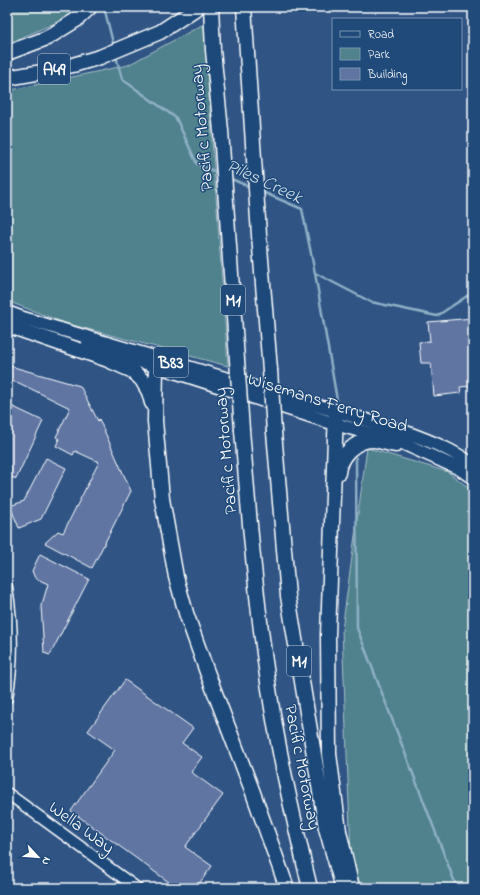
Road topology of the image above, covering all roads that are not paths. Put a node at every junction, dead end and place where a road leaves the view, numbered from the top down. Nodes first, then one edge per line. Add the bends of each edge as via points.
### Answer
1 (90, 7) edge
2 (198, 7) edge
3 (211, 7) edge
4 (244, 7) edge
5 (7, 53) edge
6 (7, 78) edge
7 (7, 312) edge
8 (7, 323) edge
9 (157, 362) junction
10 (336, 417) junction
11 (155, 421) junction
12 (400, 442) junction
13 (473, 465) edge
14 (473, 478) edge
15 (333, 498) junction
16 (7, 587) edge
17 (7, 698) edge
18 (7, 793) edge
19 (137, 888) edge
20 (287, 888) edge
21 (310, 888) edge
22 (343, 888) edge
23 (352, 888) edge

1 - 5 highway, A49 via 76,20 47,38
2 - 6 highway, A49 via 160,32 100,57
3 - 21 highway, Pacific Motorway / M1, bridge via 257,601 286,783
4 - 22 highway, Pacific Motorway / M1, bridge via 259,235 288,596 326,828
7 - 9 main road, Wisemans Ferry Road / B83
8 - 9 main road, Wisemans Ferry Road / B83
8 - 11 highway via 12,327 108,360 133,372 142,380 149,392
9 - 10 main road, Wisemans Ferry Road / B83
9 - 11 highway
10 - 12 main road, Wisemans Ferry Road / B83
10 - 13 main road, Wisemans Ferry Road / B83 via 403,430 464,458
10 - 15 highway
11 - 20 highway via 162,499 176,577 186,613
12 - 14 main road, Wisemans Ferry Road / B83 via 460,469
12 - 15 highway via 396,445 368,441 348,451 338,466 336,496
15 - 23 highway via 328,634 329,754 339,831
16 - 17 street via 12,642
18 - 19 street, Wella Way

